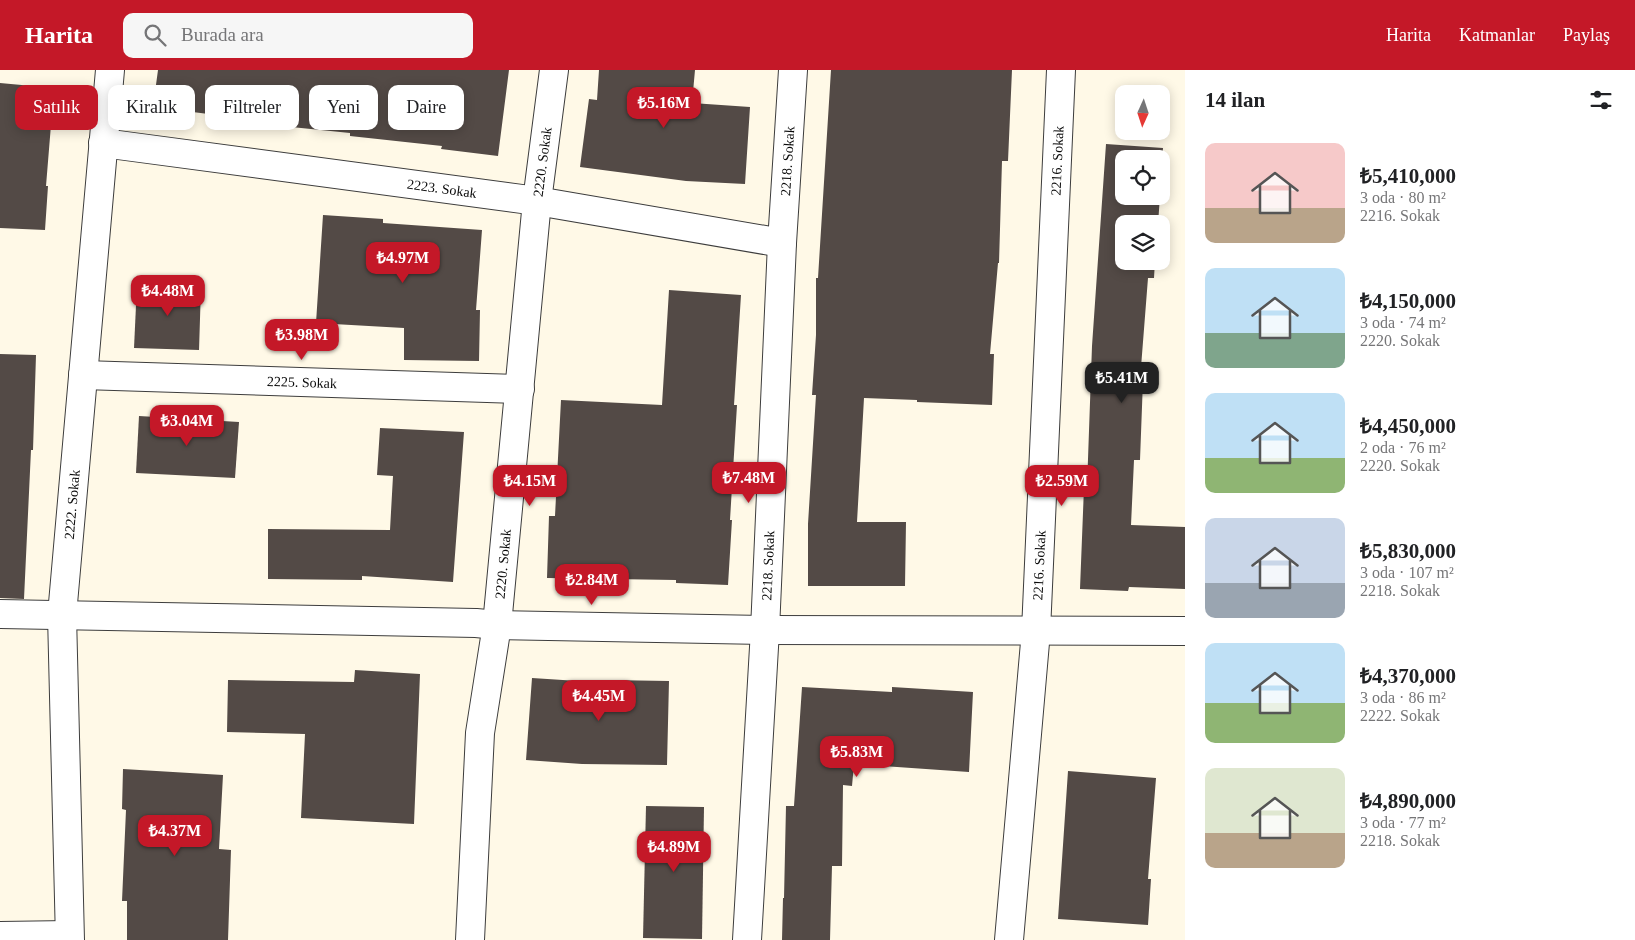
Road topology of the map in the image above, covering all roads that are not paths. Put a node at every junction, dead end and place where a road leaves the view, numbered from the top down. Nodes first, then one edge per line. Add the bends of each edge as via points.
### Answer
1 (110, 70) edge
2 (554, 70) edge
3 (793, 70) edge
4 (1061, 70) edge
5 (103, 143) junction
6 (536, 201) junction
7 (782, 243) junction
8 (83, 375) junction
9 (520, 389) junction
10 (0, 614) edge
11 (62, 614) junction
12 (498, 625) junction
13 (764, 630) junction
14 (1036, 631) junction
15 (1185, 631) edge
16 (0, 936) edge
17 (70, 938) edge
18 (470, 940) edge
19 (747, 940) edge
20 (1009, 940) edge

1 - 5 street, 2222. Sokak
2 - 6 street, 2220. Sokak
3 - 7 street, 2218. Sokak
4 - 14 street, 2216. Sokak
5 - 6 street, 2223. Sokak
5 - 8 street, 2222. Sokak
6 - 7 street, 2223. Sokak
6 - 9 street, 2220. Sokak
7 - 13 street, 2218. Sokak
8 - 9 street, 2225. Sokak
8 - 11 street, 2222. Sokak
9 - 12 street, 2220. Sokak
10 - 11 street
11 - 12 street
11 - 17 street, 2222. Sokak
12 - 13 street
12 - 18 street, 2220. Sokak via 480,733
13 - 14 street
13 - 19 street, 2218. Sokak
14 - 15 street
14 - 20 street, 2216. Sokak
16 - 17 street

